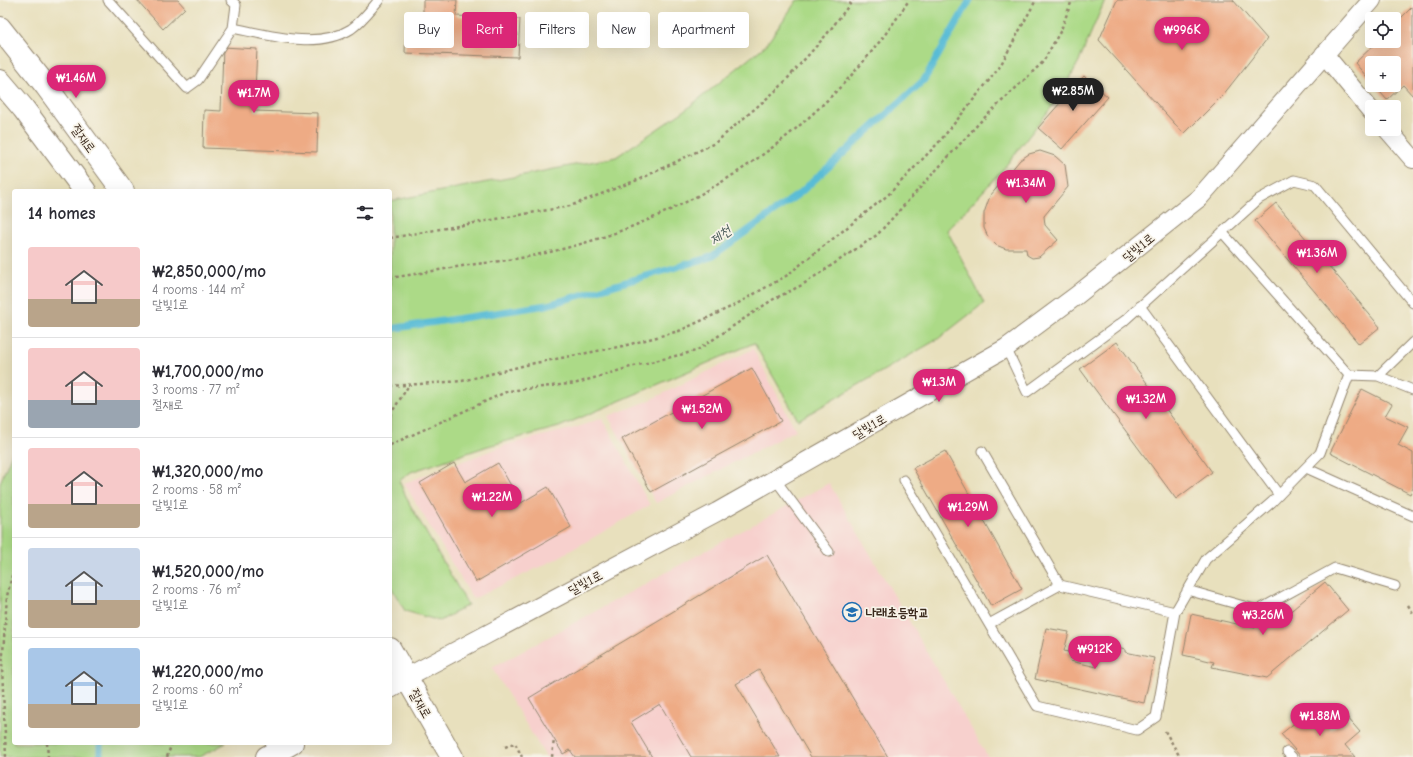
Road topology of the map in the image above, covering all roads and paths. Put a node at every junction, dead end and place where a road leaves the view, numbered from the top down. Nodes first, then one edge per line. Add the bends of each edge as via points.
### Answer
1 (108, 0) edge
2 (231, 0) edge
3 (379, 0) edge
4 (853, 0) edge
5 (909, 0) edge
6 (1036, 0) edge
7 (1072, 0) edge
8 (1372, 0) edge
9 (0, 28) edge
10 (233, 28) junction
11 (1324, 54) junction
12 (0, 81) edge
13 (1365, 104) edge
14 (1393, 136) edge
15 (1413, 159) edge
16 (84, 189) edge
17 (122, 189) edge
18 (1222, 232) junction
19 (392, 238) edge
20 (392, 278) edge
21 (1413, 303) edge
22 (1140, 306) junction
23 (1413, 342) edge
24 (1006, 348) junction
25 (1349, 375) junction
26 (1378, 376) junction
27 (392, 386) edge
28 (409, 386) junction
29 (1413, 390) edge
30 (392, 412) edge
31 (392, 444) edge
32 (982, 451) dead end
33 (1306, 468) junction
34 (775, 480) junction
35 (904, 480) dead end
36 (1279, 495) junction
37 (1413, 516) edge
38 (829, 552) dead end
39 (12, 576) edge
40 (1060, 585) junction
41 (1395, 586) dead end
42 (1187, 590) junction
43 (1408, 605) dead end
44 (1175, 612) junction
45 (1413, 613) edge
46 (989, 624) junction
47 (392, 656) edge
48 (399, 682) edge
49 (1156, 717) junction
50 (554, 739) dead end
51 (48, 745) edge
52 (171, 745) edge
53 (288, 745) edge
54 (505, 747) dead end
55 (6, 757) edge
56 (48, 757) edge
57 (167, 757) edge
58 (267, 757) edge
59 (452, 757) edge
60 (522, 757) edge
61 (552, 757) edge
62 (1180, 757) edge

1 - 10 lane via 187,88 198,80
2 - 10 lane via 236,5
3 - 10 lane via 351,29 321,40 278,37
4 - 19 path via 780,87 715,143 640,179 570,206
5 - 20 path via 889,31 843,84 799,126 753,163 709,191 601,238 536,256
6 - 28 path via 999,68 940,141 888,195 786,276 733,306 679,331 623,346 530,364 462,381
7 - 31 path via 1061,30 1043,62 980,122 877,235 802,285 772,300 696,351 577,383 508,391
8 - 11 street, 달빛1로
9 - 17 street, 절재로
11 - 13 street
11 - 24 street, 달빛1로 via 1199,198
12 - 16 street
14 - 15 street
18 - 21 lane via 1259,199 1294,180 1316,185
18 - 22 lane
18 - 25 lane
22 - 24 lane via 1124,321 1027,392
22 - 36 lane
23 - 26 lane
24 - 34 street, 달빛1로
25 - 26 lane
25 - 33 lane via 1320,453
26 - 29 lane
27 - 28 path
28 - 30 path
32 - 40 lane
33 - 36 lane
33 - 37 lane
34 - 38 lane
34 - 48 street, 달빛1로
35 - 46 lane
36 - 42 lane via 1206,559
39 - 55 path via 7,596 2,668
40 - 44 lane
40 - 46 lane
41 - 42 lane via 1335,568 1258,610
42 - 44 lane
43 - 45 path
44 - 49 lane
46 - 49 lane via 1037,706 1137,730
47 - 48 street, 절재로
48 - 59 street, 절재로
49 - 62 path
50 - 61 path
51 - 56 path
52 - 57 path
53 - 58 street
54 - 60 path via 515,743

